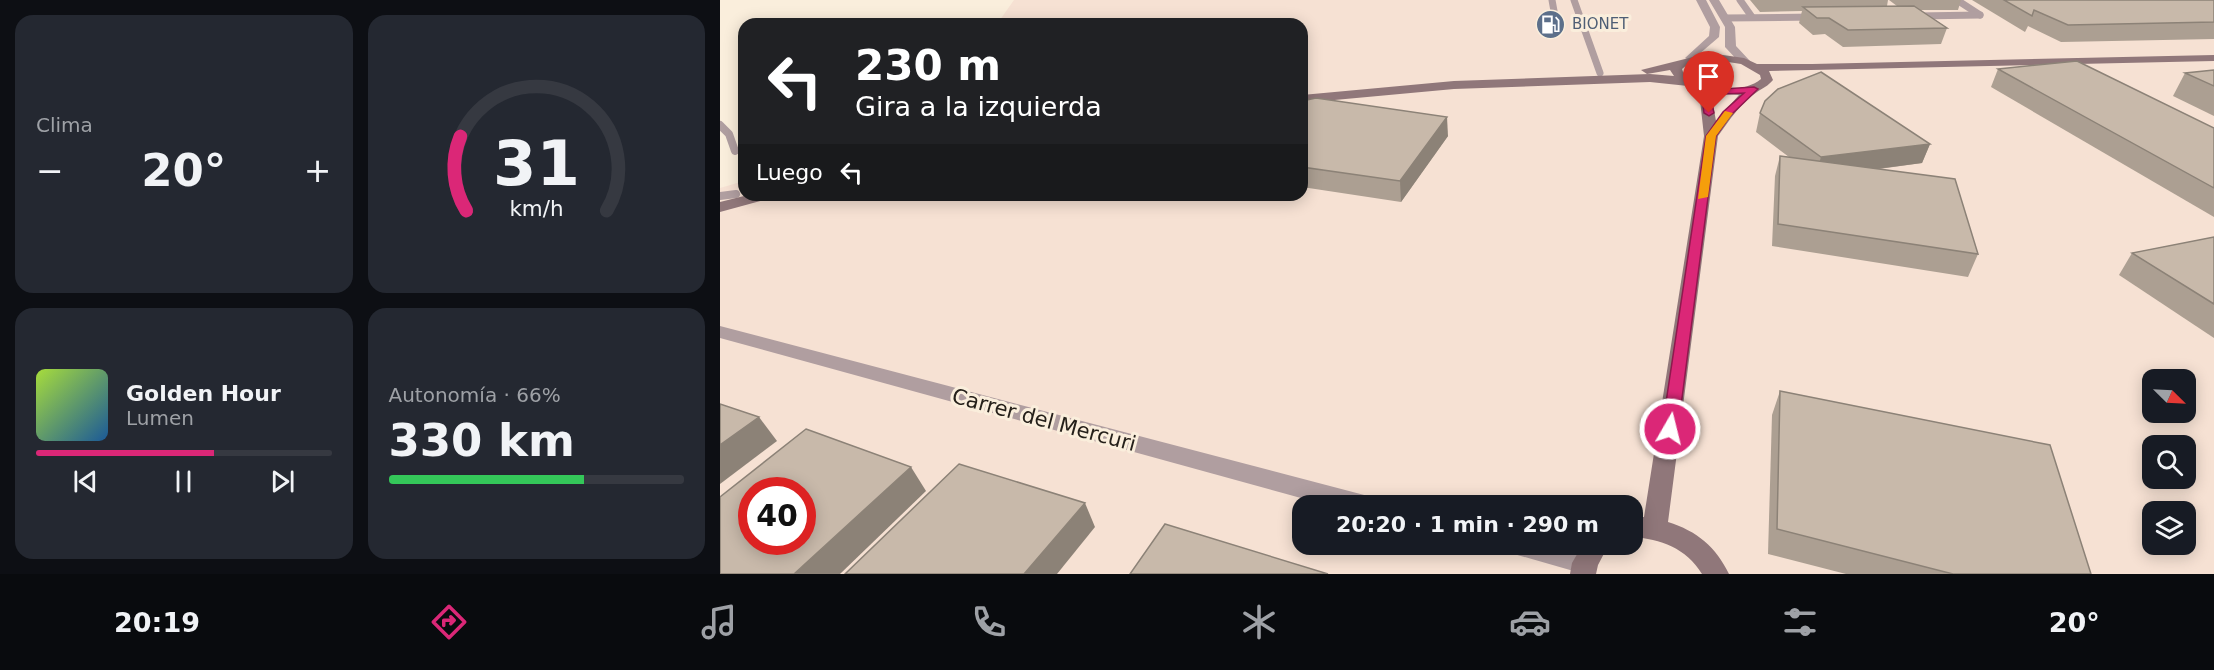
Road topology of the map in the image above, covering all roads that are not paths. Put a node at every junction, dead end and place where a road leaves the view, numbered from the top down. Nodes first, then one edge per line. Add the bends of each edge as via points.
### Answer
1 (1552, 0) edge
2 (1574, 0) edge
3 (1701, 0) edge
4 (1714, 0) edge
5 (1740, 0) edge
6 (1957, 0) edge
7 (1554, 11) dead end
8 (1912, 16) edge
9 (1752, 17) junction
10 (1821, 17) edge
11 (1725, 18) junction
12 (1691, 58) junction
13 (2214, 58) edge
14 (1744, 61) junction
15 (2214, 63) edge
16 (1678, 65) junction
17 (1758, 67) junction
18 (1600, 73) junction
19 (1767, 80) junction
20 (1689, 83) junction
21 (1754, 89) junction
22 (1308, 91) edge
23 (1308, 98) edge
24 (720, 125) edge
25 (1711, 136) junction
26 (735, 151) dead end
27 (743, 201) edge
28 (720, 207) edge
29 (720, 332) edge
30 (1327, 495) edge
31 (1643, 528) edge
32 (1566, 555) edge
33 (1588, 560) edge
34 (1716, 574) edge

1 - 7 lane
2 - 18 lane
3 - 12 street via 1711,14 1714,37
4 - 11 street
5 - 9 lane
6 - 8 lane via 1980,15
9 - 10 lane
9 - 11 lane
11 - 14 street via 1730,27 1731,47
12 - 14 main road
12 - 16 main road
13 - 17 main road
14 - 17 main road
15 - 19 main road via 1829,74
16 - 18 main road
16 - 20 main road via 1677,73
17 - 19 main road
18 - 22 main road via 1440,79
19 - 21 main road
20 - 21 main road via 1723,91
20 - 23 main road via 1650,78 1454,85
20 - 25 main road via 1706,99
21 - 25 main road via 1727,114
24 - 26 lane via 729,134
25 - 31 main road
27 - 28 main road
29 - 30 street, Carrer del Mercuri
31 - 34 main road via 1675,534 1694,546
32 - 33 street

